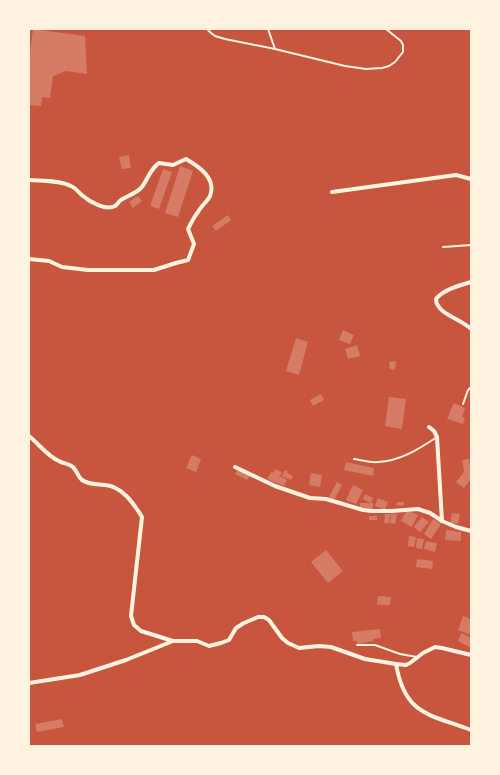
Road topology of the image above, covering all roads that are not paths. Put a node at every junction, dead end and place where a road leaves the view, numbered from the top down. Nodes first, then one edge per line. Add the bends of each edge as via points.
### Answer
1 (208, 29) edge
2 (268, 29) edge
3 (386, 29) edge
4 (275, 49) junction
5 (471, 179) edge
6 (29, 180) edge
7 (332, 192) dead end
8 (471, 245) edge
9 (443, 247) dead end
10 (29, 259) edge
11 (471, 282) edge
12 (471, 329) edge
13 (471, 387) edge
14 (463, 404) dead end
15 (429, 427) dead end
16 (29, 436) edge
17 (437, 438) junction
18 (354, 460) dead end
19 (235, 466) dead end
20 (442, 521) junction
21 (471, 531) edge
22 (173, 641) junction
23 (357, 645) dead end
24 (471, 655) edge
25 (417, 657) junction
26 (396, 664) junction
27 (29, 683) edge
28 (471, 730) edge

1 - 4 lane via 215,36
2 - 4 lane
3 - 4 lane via 404,45 404,49 395,62 382,68 345,66
5 - 7 street via 456,175
6 - 10 street via 71,186 84,197 109,207 141,188 158,163 173,165 186,160 205,173 211,190 188,229 194,244 188,260 154,270 88,270
8 - 9 lane
11 - 12 street via 440,295 436,304
13 - 14 lane
15 - 17 street
16 - 22 street via 53,458 73,467 81,479 108,485 120,491 135,506 142,517 131,616 134,626 141,631
17 - 18 lane via 399,458 378,462
17 - 20 street
19 - 20 street via 310,498 372,511 418,509 430,512
20 - 21 street
22 - 26 street via 196,641 209,646 221,643 229,640 236,628 244,623 264,617 270,620 282,638 299,648 331,647 365,659
22 - 27 street via 80,675
23 - 25 lane via 375,645
24 - 25 street via 435,647
25 - 26 street via 406,665
26 - 28 street via 398,678 416,707

